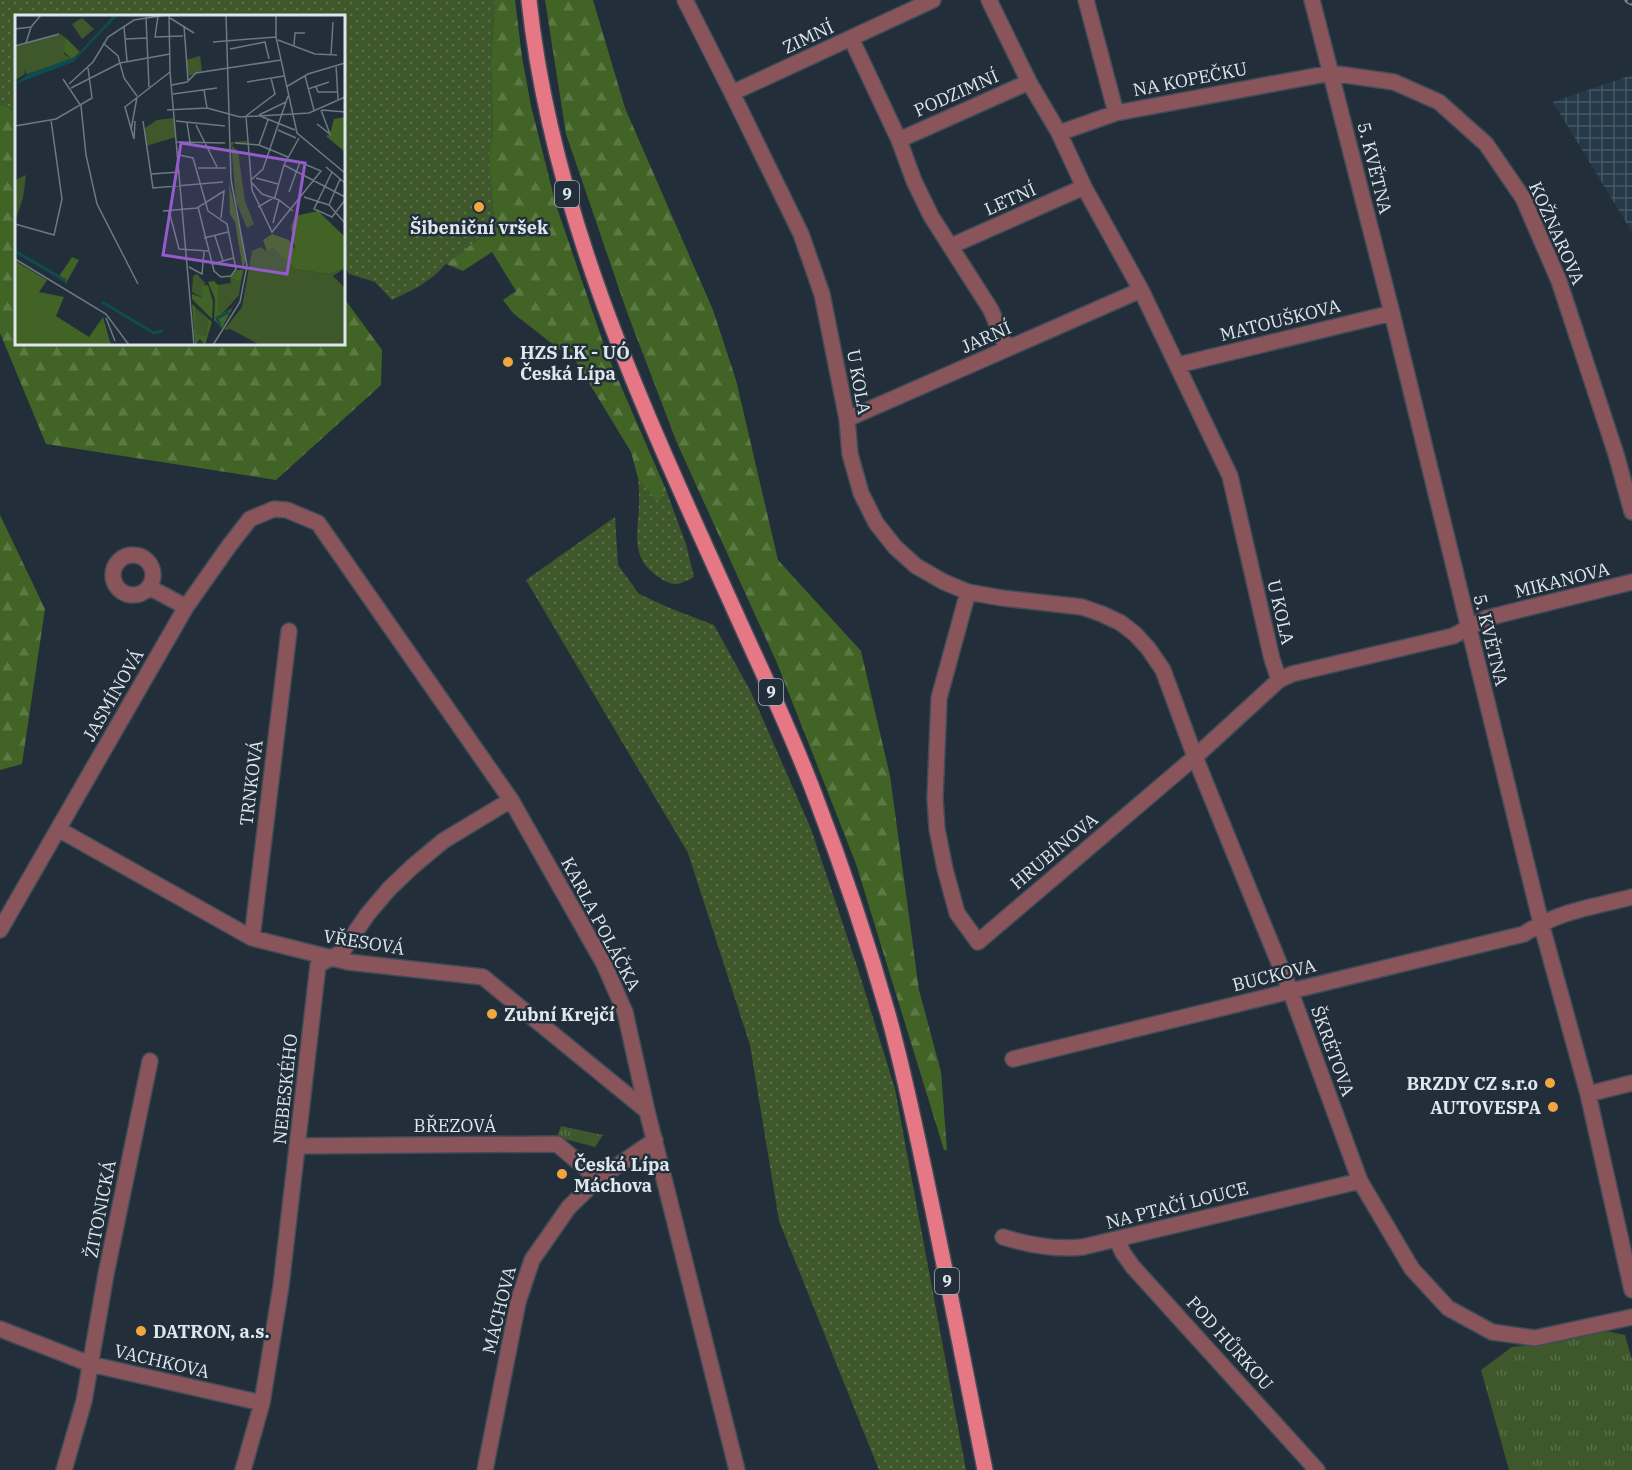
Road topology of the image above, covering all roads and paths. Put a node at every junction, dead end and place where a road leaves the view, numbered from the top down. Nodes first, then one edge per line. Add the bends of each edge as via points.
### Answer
1 (529, 0) edge
2 (685, 0) edge
3 (933, 0) edge
4 (989, 0) edge
5 (1086, 0) edge
6 (1312, 0) edge
7 (851, 38) junction
8 (1331, 73) junction
9 (1029, 82) junction
10 (732, 93) junction
11 (1116, 113) junction
12 (1059, 133) junction
13 (899, 140) junction
14 (1084, 187) junction
15 (951, 246) junction
16 (1141, 290) junction
17 (1392, 313) junction
18 (1007, 349) junction
19 (1178, 365) junction
20 (847, 419) junction
21 (287, 510) joint
22 (1632, 512) edge
23 (1632, 582) edge
24 (149, 586) dead end
25 (968, 592) junction
26 (186, 607) junction
27 (1121, 624) joint
28 (1468, 629) junction
29 (289, 631) dead end
30 (1280, 680) junction
31 (1195, 757) junction
32 (511, 800) junction
33 (58, 829) junction
34 (1632, 897) edge
35 (1541, 923) junction
36 (0, 930) edge
37 (252, 938) junction
38 (331, 958) junction
39 (1290, 990) junction
40 (1013, 1059) dead end
41 (150, 1061) dead end
42 (1632, 1083) edge
43 (1588, 1094) junction
44 (647, 1111) junction
45 (655, 1140) junction
46 (298, 1146) junction
47 (598, 1179) junction
48 (1360, 1181) junction
49 (1003, 1237) dead end
50 (1117, 1240) junction
51 (1632, 1290) edge
52 (1632, 1317) edge
53 (0, 1329) edge
54 (90, 1364) junction
55 (262, 1403) junction
56 (64, 1470) edge
57 (243, 1470) edge
58 (485, 1470) edge
59 (736, 1470) edge
60 (985, 1470) edge
61 (1317, 1470) edge

1 - 60 main road, 9 via 550,128 590,267 647,413 812,789 888,1013
2 - 10 street, U KOLA
3 - 7 street, ZIMNÍ
4 - 9 street, U KOLA
5 - 11 street
6 - 8 street, 5. KVĚTNA
7 - 10 street, ZIMNÍ
7 - 13 street
8 - 11 street, NA KOPEČKU
8 - 17 street, 5. KVĚTNA
8 - 22 street, KOŽNAROVA via 1394,82 1439,102 1486,144 1523,198 1559,280
9 - 12 street, U KOLA
9 - 13 street, PODZIMNÍ
10 - 20 street, U KOLA via 801,234 822,294
11 - 12 street, NA KOPEČKU
12 - 14 street, U KOLA
13 - 15 street via 931,216
14 - 15 street, LETNÍ
14 - 16 street, U KOLA
15 - 18 street via 991,310
16 - 18 street, JARNÍ
16 - 19 street, U KOLA
17 - 19 street, MATOUŠKOVA
17 - 28 street, 5. KVĚTNA
18 - 20 street, JARNÍ
19 - 30 street, U KOLA via 1230,476
20 - 25 street, U KOLA via 858,484 876,523 916,566
21 - 26 street, JASMÍNOVÁ via 274,509 250,519
21 - 32 street, KARLA POLÁČKA via 318,523
23 - 28 street, MIKANOVA via 1487,618
24 - 26 street
25 - 27 street, U KOLA via 1082,607
25 - 31 street, HRUBÍNOVA via 939,698 935,798 937,829 957,913 978,942
26 - 33 street, JASMÍNOVÁ
27 - 31 street, ŠKRÉTOVA via 1148,648 1163,670
28 - 30 street, HRUBÍNOVA via 1454,636
28 - 35 street, 5. KVĚTNA
29 - 37 street, TRNKOVÁ
30 - 31 street, HRUBÍNOVA
31 - 39 street, ŠKRÉTOVA
32 - 38 street, NEBESKÉHO via 443,841 412,867 367,915 342,952
32 - 44 street, KARLA POLÁČKA via 604,964 626,1012
33 - 36 street, JASMÍNOVÁ
33 - 37 street, VŘESOVÁ
34 - 35 street, BUCKOVA
35 - 39 street, BUCKOVA via 1524,934
35 - 43 street, 5. KVĚTNA
37 - 38 street, VŘESOVÁ
38 - 44 street, VŘESOVÁ via 483,977
38 - 46 street, NEBESKÉHO via 318,965
39 - 40 street, BUCKOVA
39 - 48 street, ŠKRÉTOVA
41 - 54 street, ŽITONICKÁ
42 - 43 street
43 - 51 street, 5. KVĚTNA
44 - 45 street, KARLA POLÁČKA
45 - 47 street, MÁCHOVA
45 - 59 street, KARLA POLÁČKA
46 - 47 street, BŘEZOVÁ via 557,1144
46 - 55 street, NEBESKÉHO
47 - 58 street, MÁCHOVA via 569,1207 532,1260 518,1302
48 - 50 street, NA PTAČÍ LOUCE
48 - 52 street, ŠKRÉTOVA via 1412,1269 1448,1308 1492,1332 1535,1338
49 - 50 street, NA PTAČÍ LOUCE via 1058,1249
50 - 61 street, POD HŮRKOU via 1133,1267
53 - 54 street
54 - 55 street, VACHKOVA
54 - 56 street, VACHKOVA
55 - 57 street, NEBESKÉHO

